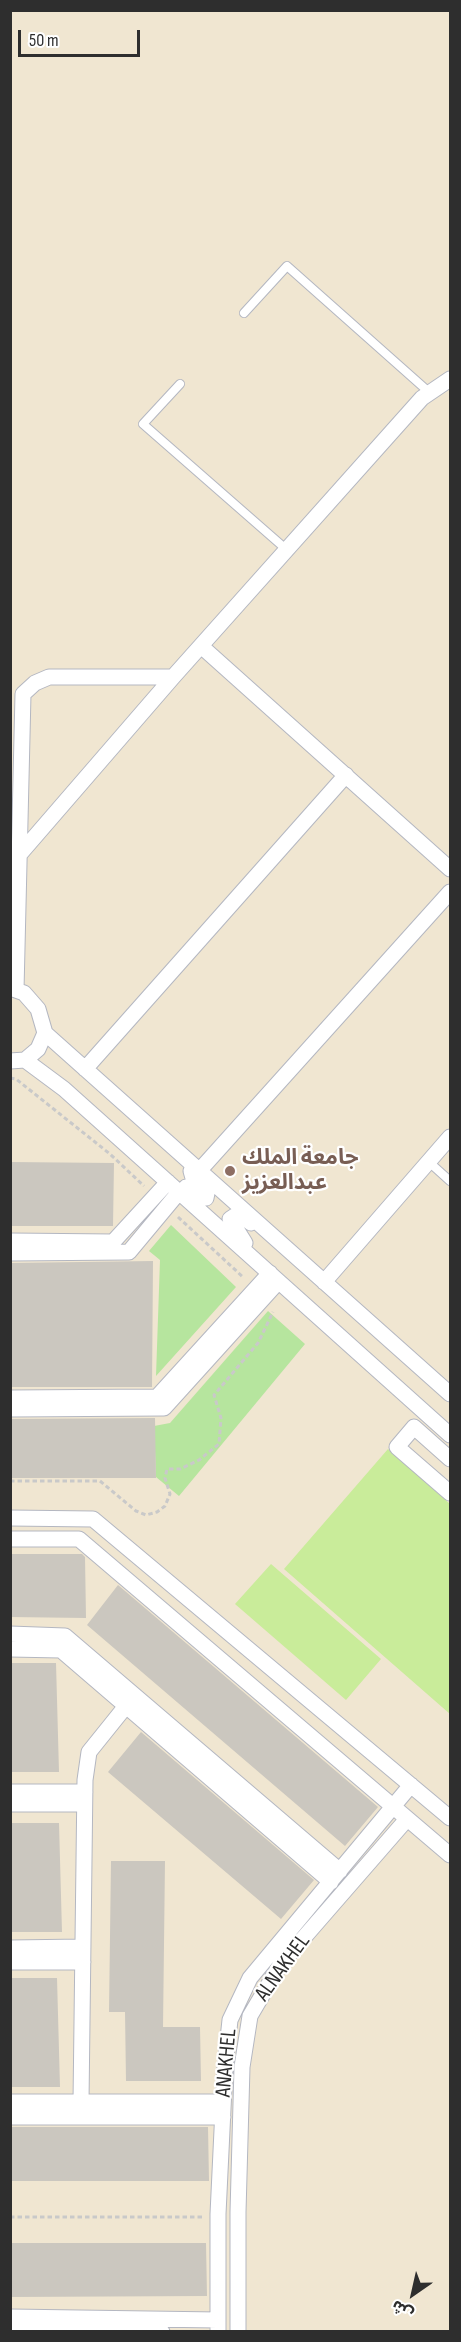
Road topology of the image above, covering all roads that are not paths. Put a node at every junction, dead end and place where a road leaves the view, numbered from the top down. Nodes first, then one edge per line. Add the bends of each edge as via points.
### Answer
1 (244, 314) dead end
2 (450, 379) edge
3 (180, 384) dead end
4 (430, 393) junction
5 (287, 550) junction
6 (201, 646) junction
7 (174, 677) junction
8 (346, 775) junction
9 (19, 855) junction
10 (450, 869) edge
11 (450, 892) edge
12 (13, 989) edge
13 (45, 1033) junction
14 (18, 1060) edge
15 (85, 1070) junction
16 (450, 1137) edge
17 (188, 1161) junction
18 (429, 1162) junction
19 (200, 1171) junction
20 (450, 1181) edge
21 (168, 1182) junction
22 (276, 1240) junction
23 (10, 1241) edge
24 (10, 1253) edge
25 (249, 1255) junction
26 (274, 1278) junction
27 (324, 1282) junction
28 (450, 1394) edge
29 (10, 1398) edge
30 (10, 1409) edge
31 (450, 1435) edge
32 (450, 1459) edge
33 (450, 1493) edge
34 (10, 1518) edge
35 (10, 1539) edge
36 (10, 1634) edge
37 (10, 1648) edge
38 (126, 1706) junction
39 (411, 1785) junction
40 (10, 1791) edge
41 (85, 1798) junction
42 (10, 1804) edge
43 (393, 1807) junction
44 (450, 1818) edge
45 (407, 1819) junction
46 (450, 1855) edge
47 (335, 1876) junction
48 (10, 1948) edge
49 (83, 1954) junction
50 (10, 1962) edge
51 (10, 2102) edge
52 (81, 2102) junction
53 (223, 2110) junction
54 (10, 2116) edge
55 (10, 2317) edge
56 (218, 2326) edge
57 (10, 2330) edge
58 (162, 2331) edge
59 (238, 2331) edge

1 - 4 lane via 287,267
2 - 4 street
3 - 5 lane via 143,424
4 - 5 street
5 - 6 street
6 - 7 street
6 - 8 street
7 - 9 street
7 - 9 street via 49,676 23,694
8 - 10 street
8 - 15 street
9 - 12 street
11 - 19 street
12 - 13 street via 24,993 38,1009
13 - 14 street via 38,1049
13 - 15 street
14 - 21 street via 64,1089
15 - 17 street
16 - 18 street
17 - 19 street
17 - 21 street via 193,1178 207,1193 206,1198 199,1198 168,1171
18 - 20 lane
18 - 27 street
19 - 22 street
21 - 23 street via 112,1242
21 - 24 street via 129,1252
21 - 25 street
22 - 25 street via 236,1215 230,1219 243,1236
22 - 27 street
25 - 26 street
26 - 29 street via 157,1397
26 - 30 street via 164,1408
26 - 31 street
27 - 28 street
32 - 33 street via 414,1427 397,1447
34 - 39 street via 93,1519
35 - 43 street via 79,1539
36 - 47 street via 65,1636
37 - 38 street via 61,1650
38 - 41 street via 89,1752
38 - 47 street
39 - 43 street, ANAKHEL
39 - 44 street
40 - 41 street
41 - 42 street
41 - 49 street
43 - 45 street
43 - 47 street, ANAKHEL
45 - 46 street
45 - 59 street, ALNAKHEL via 280,1965 250,2016 242,2067
47 - 53 street, ANAKHEL via 250,1978 230,2020
48 - 49 street
49 - 50 street
49 - 52 street
51 - 52 street
52 - 53 street
53 - 54 street
53 - 56 street, ANAKHEL
55 - 56 street
57 - 58 street

